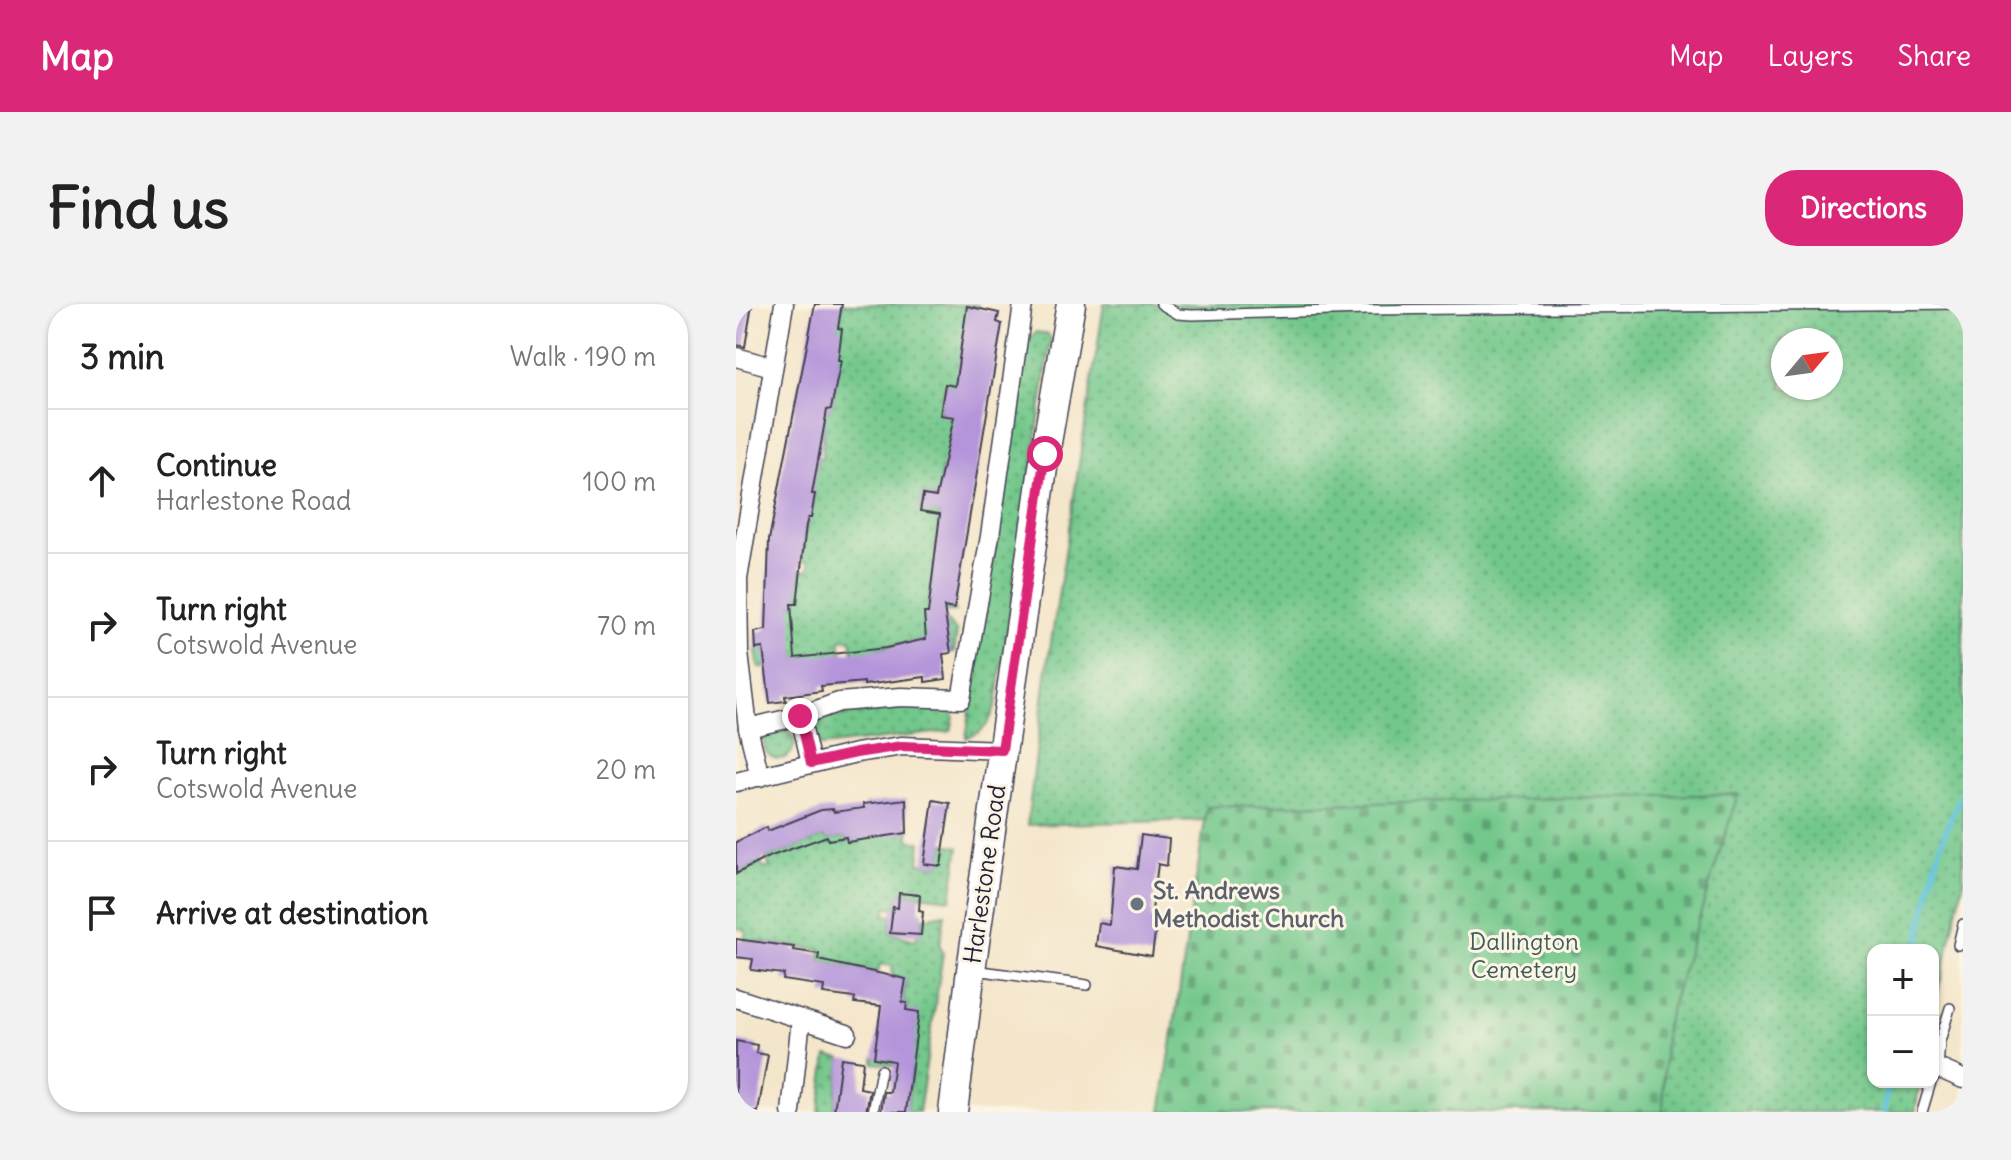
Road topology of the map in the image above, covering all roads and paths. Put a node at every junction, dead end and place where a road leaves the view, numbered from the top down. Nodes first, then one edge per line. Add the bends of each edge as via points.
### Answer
1 (784, 304) edge
2 (1023, 304) edge
3 (1071, 304) edge
4 (1161, 304) edge
5 (1963, 304) edge
6 (736, 357) edge
7 (772, 367) junction
8 (800, 716) junction
9 (748, 728) junction
10 (1002, 750) junction
11 (811, 763) junction
12 (760, 777) junction
13 (736, 782) edge
14 (1963, 924) edge
15 (1958, 945) dead end
16 (971, 970) junction
17 (1087, 985) dead end
18 (736, 998) edge
19 (1950, 1008) dead end
20 (801, 1019) junction
21 (847, 1034) dead end
22 (1939, 1047) edge
23 (881, 1070) dead end
24 (1939, 1077) edge
25 (1963, 1079) edge
26 (1930, 1088) edge
27 (791, 1112) edge
28 (873, 1112) edge
29 (953, 1112) edge
30 (1922, 1112) edge

1 - 7 street
2 - 8 street via 961,699 839,702
3 - 10 main road, Harlestone Road
4 - 5 lane via 1171,312 1192,315
6 - 7 street
7 - 9 street via 738,579
8 - 9 street
8 - 11 street
9 - 12 street
10 - 11 street via 902,746
10 - 16 main road, Harlestone Road
11 - 12 street
12 - 13 street
14 - 15 lane
16 - 17 lane
16 - 29 main road, Harlestone Road
18 - 20 street
19 - 22 lane
20 - 21 street
20 - 27 street
23 - 28 lane
24 - 25 street
26 - 30 lane

